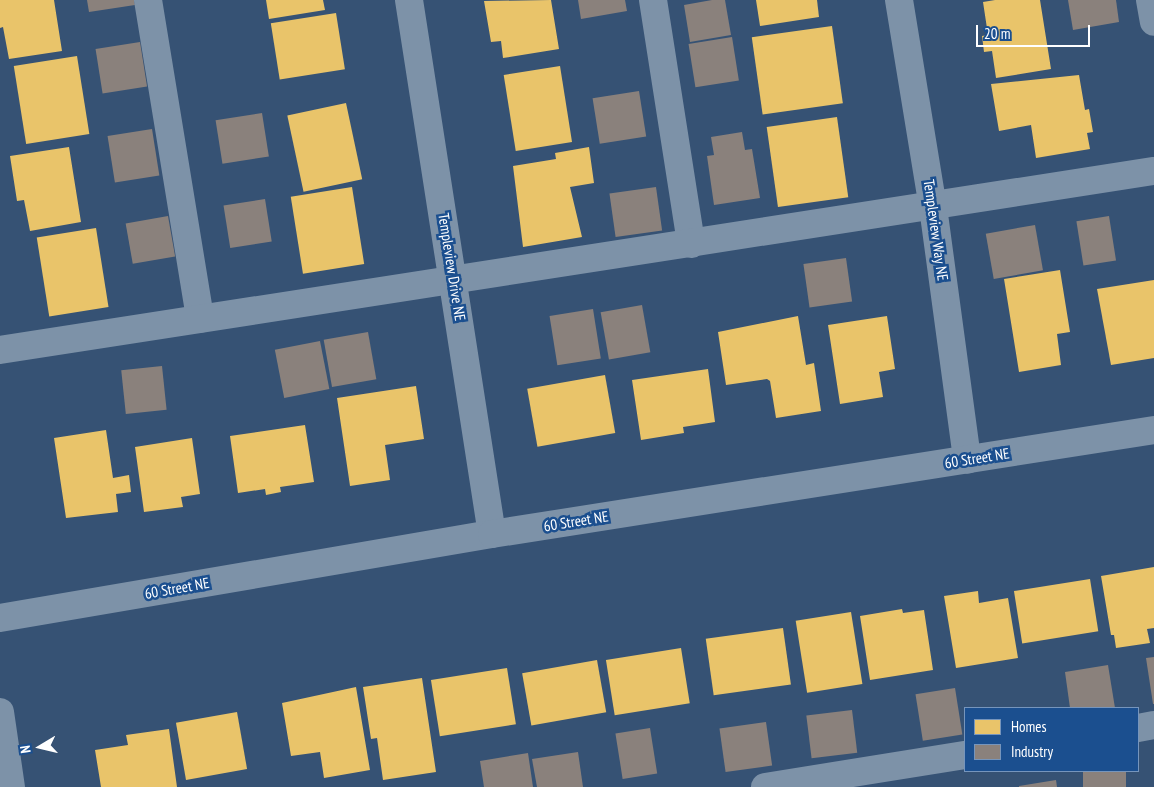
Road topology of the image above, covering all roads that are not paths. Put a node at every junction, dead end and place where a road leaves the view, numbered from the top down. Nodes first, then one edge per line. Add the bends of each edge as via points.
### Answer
1 (148, 0) edge
2 (409, 0) edge
3 (653, 0) edge
4 (899, 0) edge
5 (1150, 0) edge
6 (1154, 22) edge
7 (1154, 170) edge
8 (933, 207) junction
9 (691, 244) junction
10 (455, 279) junction
11 (200, 319) junction
12 (0, 350) edge
13 (1154, 430) edge
14 (967, 460) junction
15 (492, 534) junction
16 (0, 618) edge
17 (0, 712) edge
18 (1154, 725) edge
19 (1139, 728) edge
20 (964, 755) edge
21 (11, 787) edge
22 (764, 787) edge

1 - 11 street
2 - 10 street, Templeview Drive NE
3 - 9 street
4 - 8 street, Templeview Way NE
5 - 6 street
7 - 8 street
8 - 9 street
8 - 14 street, Templeview Way NE
9 - 10 street
10 - 11 street
10 - 15 street, Templeview Drive NE
11 - 12 street
13 - 14 street, 60 Street NE
14 - 15 street, 60 Street NE
15 - 16 street, 60 Street NE
17 - 21 street
18 - 19 street
20 - 22 street

